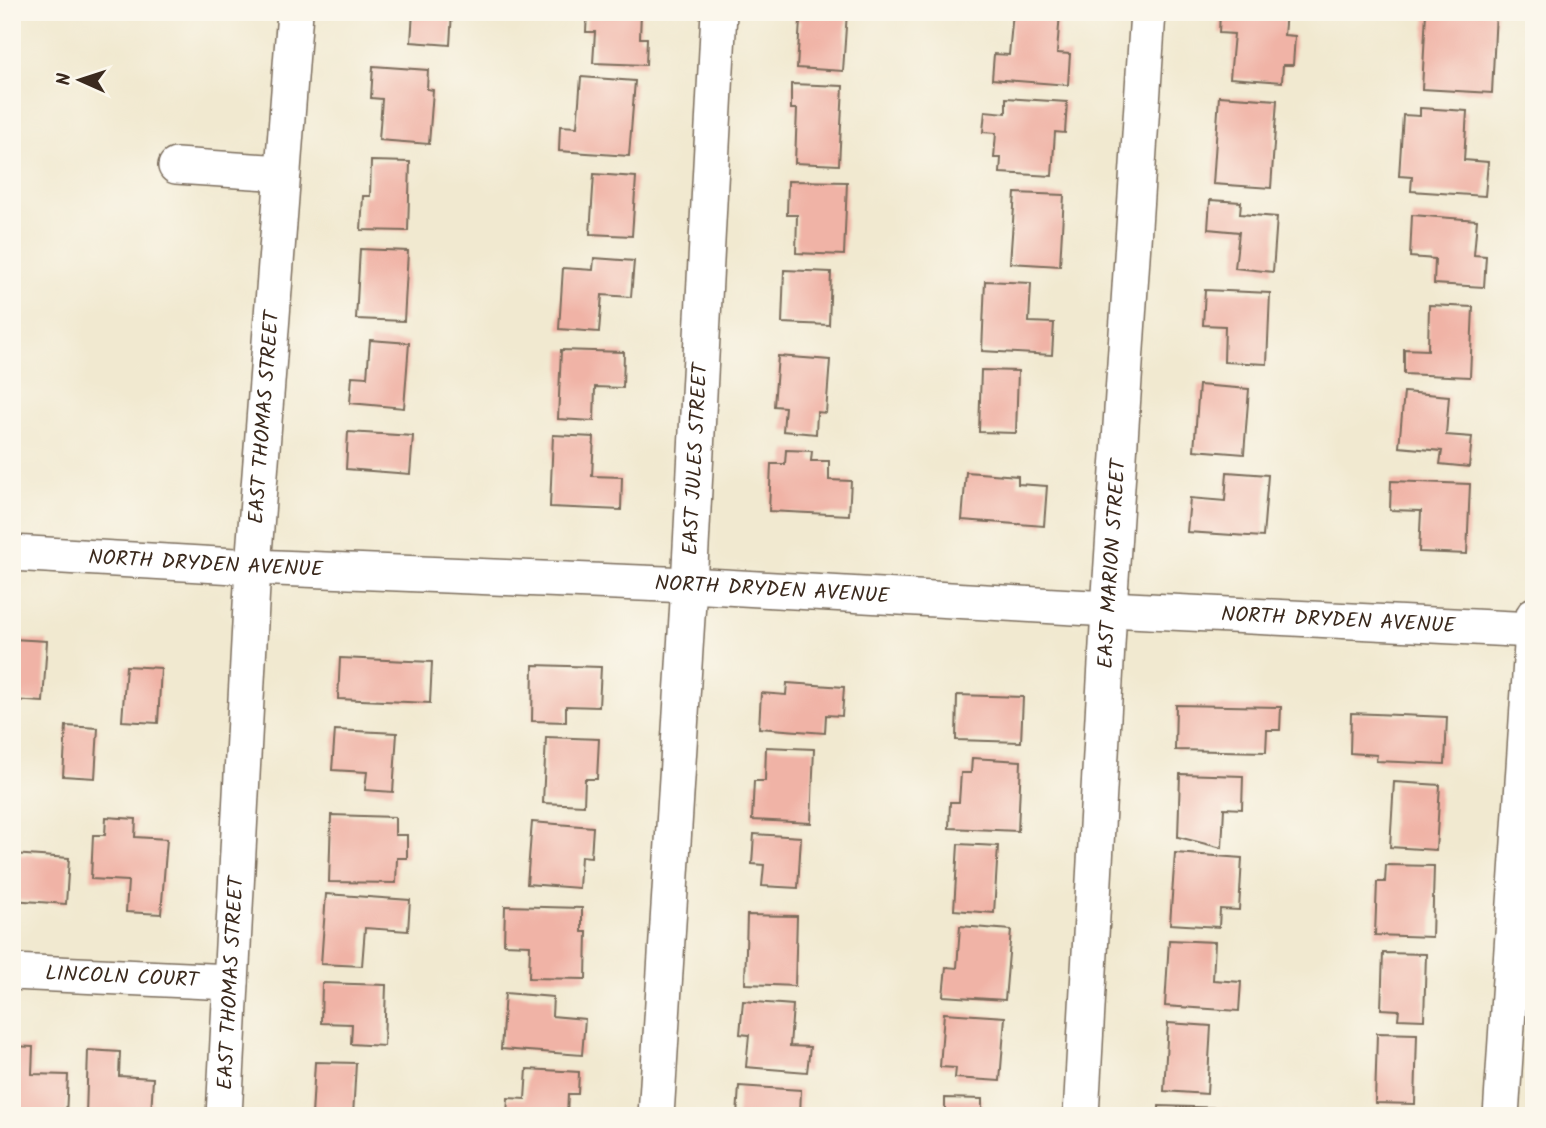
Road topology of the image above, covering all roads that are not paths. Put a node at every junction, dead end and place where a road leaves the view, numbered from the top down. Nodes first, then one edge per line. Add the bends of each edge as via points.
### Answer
1 (295, 12) edge
2 (719, 12) edge
3 (1148, 12) edge
4 (176, 166) dead end
5 (283, 173) junction
6 (12, 553) edge
7 (253, 567) junction
8 (689, 585) junction
9 (1109, 609) junction
10 (1533, 625) edge
11 (12, 972) edge
12 (231, 982) junction
13 (224, 1116) edge
14 (656, 1116) edge
15 (1081, 1116) edge
16 (1501, 1116) edge

1 - 5 street, EAST THOMAS STREET
2 - 8 street, EAST JULES STREET
3 - 9 street, EAST MARION STREET
4 - 5 street
5 - 7 street, EAST THOMAS STREET
6 - 7 street, NORTH DRYDEN AVENUE
7 - 8 street, NORTH DRYDEN AVENUE
7 - 12 street, EAST THOMAS STREET
8 - 9 street, NORTH DRYDEN AVENUE
8 - 14 street, EAST JULES STREET
9 - 10 street, NORTH DRYDEN AVENUE
9 - 15 street, EAST MARION STREET
10 - 16 street
11 - 12 street, LINCOLN COURT
12 - 13 street, EAST THOMAS STREET

